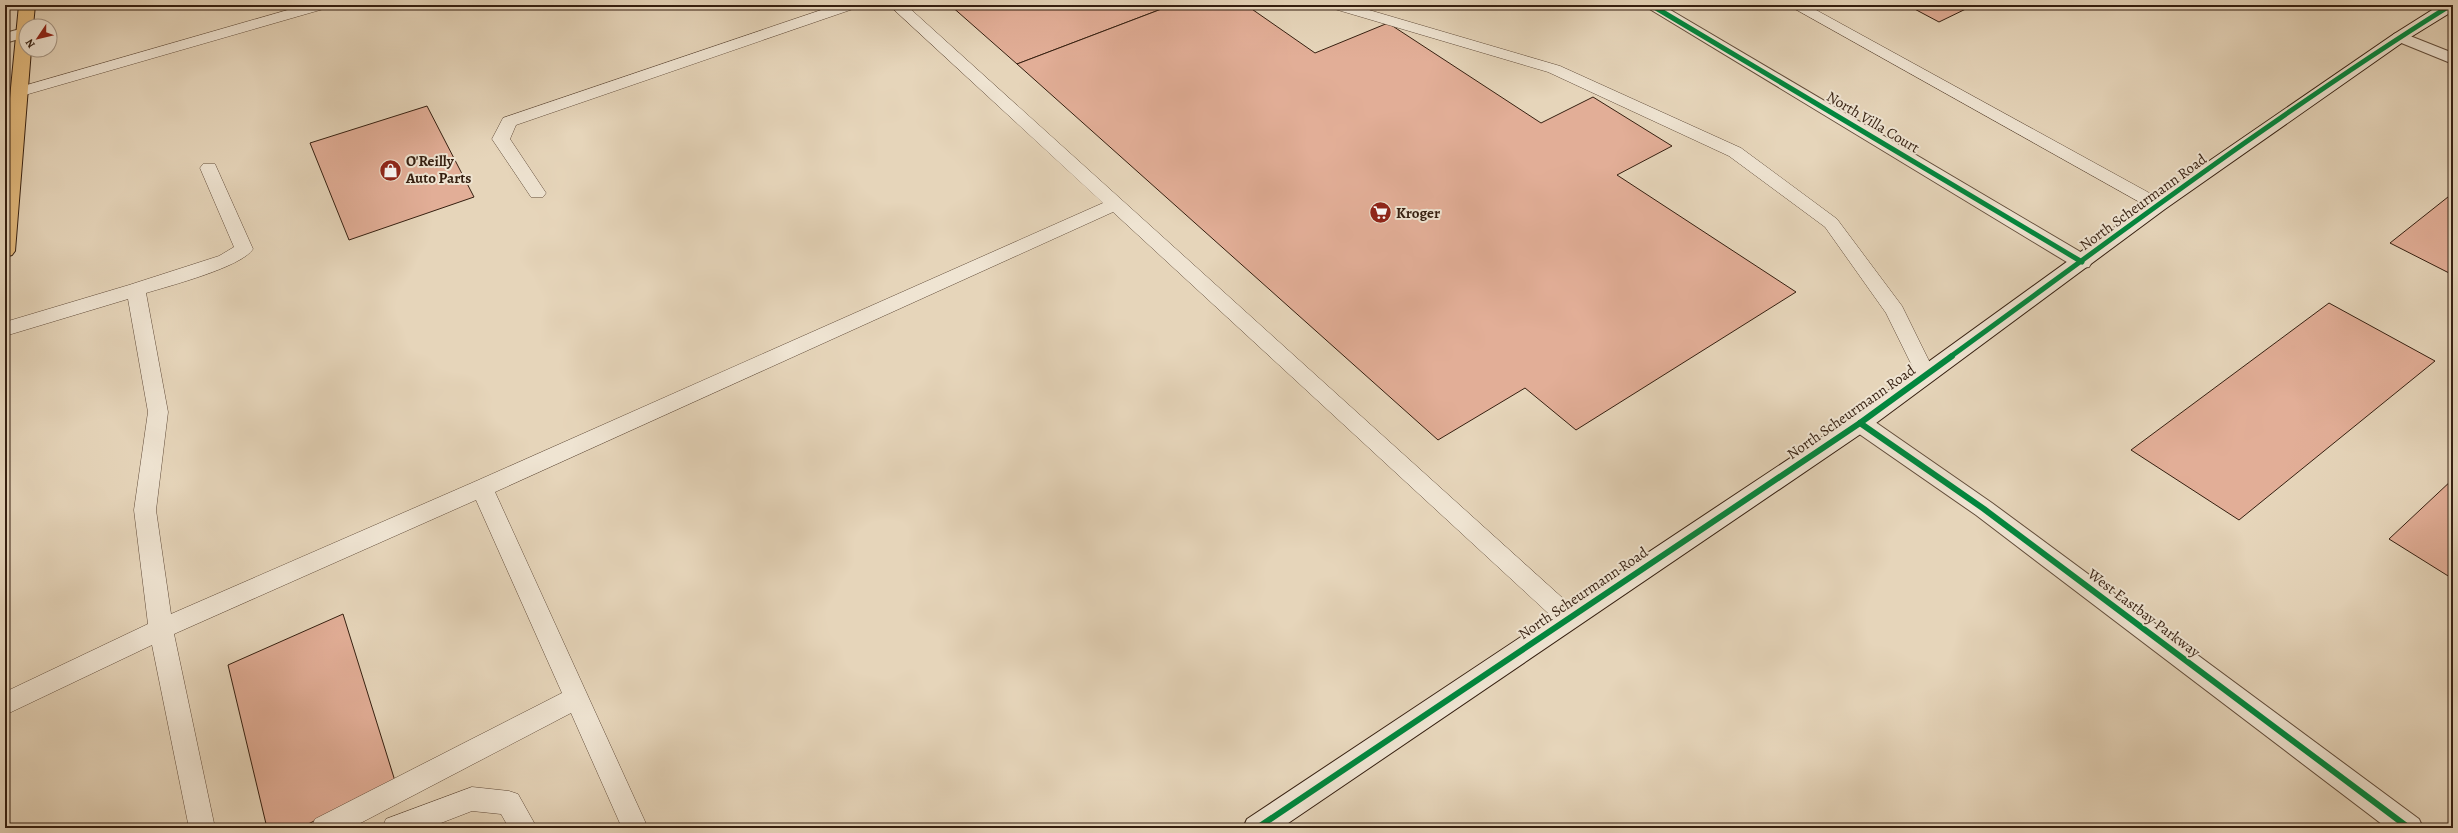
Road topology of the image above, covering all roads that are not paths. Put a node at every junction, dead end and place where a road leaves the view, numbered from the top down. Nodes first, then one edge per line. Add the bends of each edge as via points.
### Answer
1 (27, 5) edge
2 (322, 5) edge
3 (851, 5) edge
4 (897, 5) edge
5 (1336, 5) edge
6 (1651, 5) edge
7 (1796, 5) edge
8 (2451, 5) edge
9 (26, 18) edge
10 (18, 35) edge
11 (2400, 37) junction
12 (5, 38) edge
13 (22, 58) edge
14 (2453, 60) edge
15 (19, 92) junction
16 (209, 168) dead end
17 (9, 171) edge
18 (537, 193) dead end
19 (1115, 204) junction
20 (2158, 205) junction
21 (5, 251) edge
22 (2082, 262) junction
23 (136, 290) junction
24 (5, 329) edge
25 (1926, 375) junction
26 (1860, 423) junction
27 (482, 488) junction
28 (1568, 618) junction
29 (161, 629) junction
30 (577, 698) junction
31 (5, 704) edge
32 (202, 828) edge
33 (324, 828) edge
34 (395, 828) edge
35 (524, 828) edge
36 (635, 828) edge
37 (1257, 828) edge
38 (2409, 828) edge

1 - 9 highway
2 - 15 lane
3 - 18 lane via 509,122 501,139
4 - 19 lane
5 - 25 lane via 1554,69 1735,152 1831,223 1895,311
6 - 22 street, North Villa Court
7 - 20 lane
8 - 11 street, North Scheurmann Road
10 - 12 street
11 - 14 street
11 - 20 street, North Scheurmann Road
13 - 15 highway
15 - 17 highway
16 - 23 lane via 244,249 226,260
17 - 21 highway
19 - 27 lane
19 - 28 lane
20 - 22 street, North Scheurmann Road
22 - 25 street, North Scheurmann Road
23 - 24 lane
23 - 29 lane via 158,412 145,510
25 - 26 street, North Scheurmann Road
26 - 28 street, North Scheurmann Road
26 - 38 street, West Eastbay Parkway via 1984,509
27 - 29 lane
27 - 30 lane
28 - 37 street, North Scheurmann Road
29 - 31 lane
29 - 32 lane
30 - 33 lane
30 - 36 lane
34 - 35 lane via 472,799 509,803

